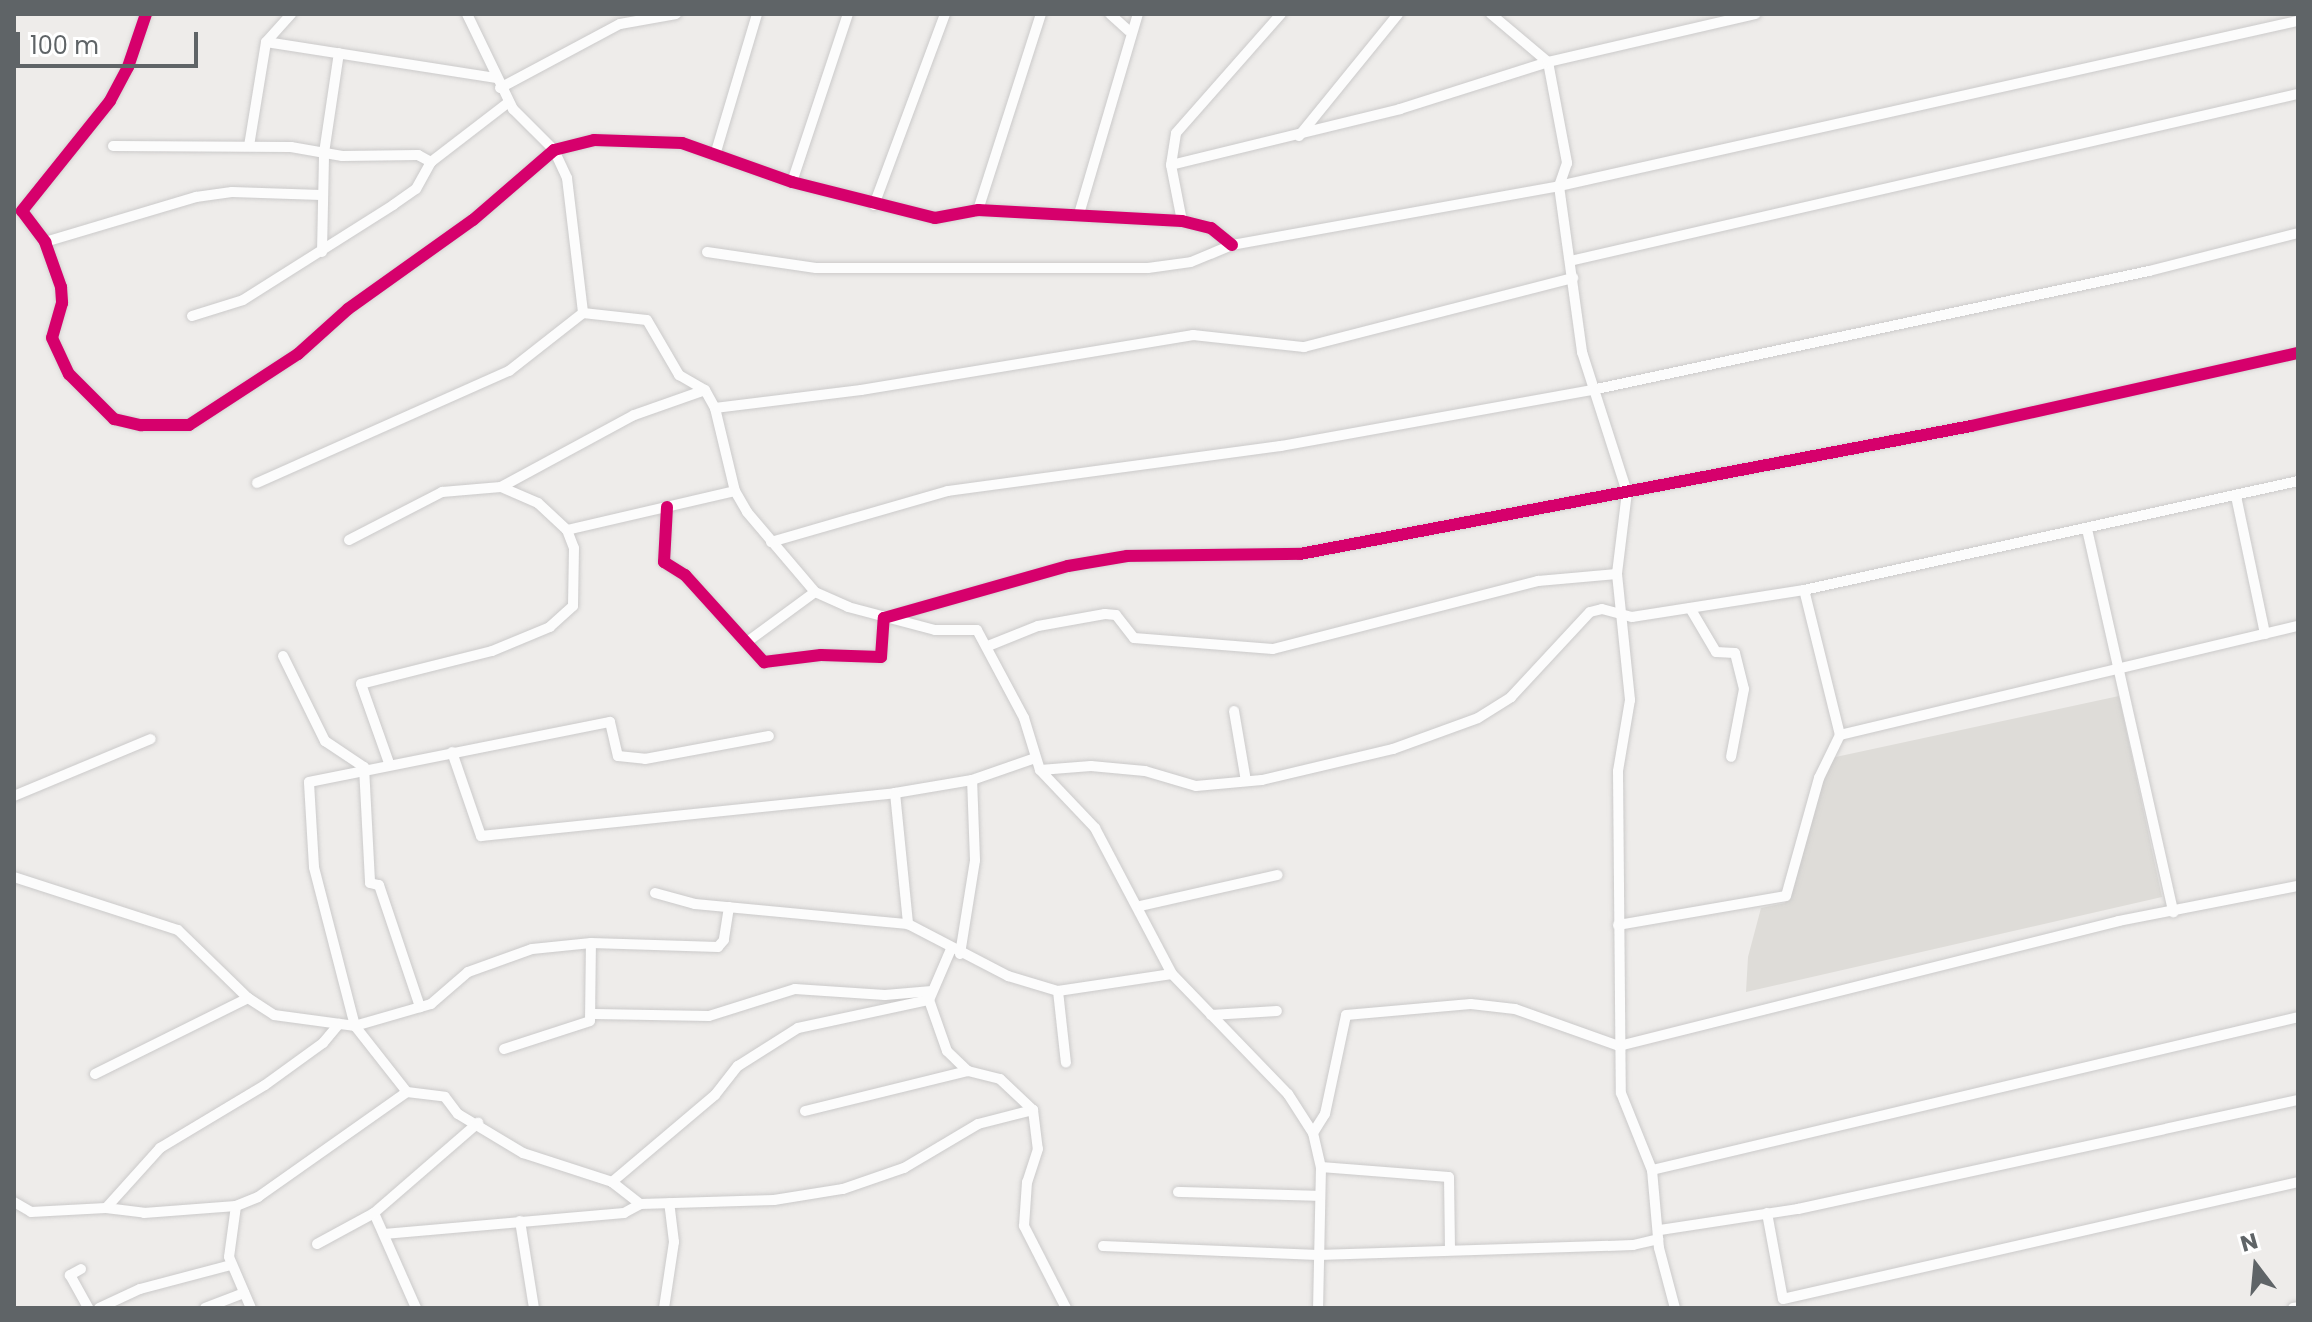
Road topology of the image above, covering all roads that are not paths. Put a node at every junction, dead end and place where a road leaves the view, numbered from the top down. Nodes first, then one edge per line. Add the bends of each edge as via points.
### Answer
1 (146, 14) edge
2 (291, 14) edge
3 (467, 14) edge
4 (676, 14) edge
5 (757, 14) edge
6 (848, 14) edge
7 (945, 14) edge
8 (1041, 14) edge
9 (1110, 14) edge
10 (1138, 14) edge
11 (1281, 14) edge
12 (1398, 14) edge
13 (1491, 14) edge
14 (1756, 14) edge
15 (2298, 21) edge
16 (1129, 31) junction
17 (266, 42) junction
18 (339, 53) junction
19 (1548, 62) junction
20 (497, 83) junction
21 (2298, 94) edge
22 (509, 102) junction
23 (1299, 136) junction
24 (113, 146) dead end
25 (249, 146) junction
26 (554, 150) junction
27 (324, 153) junction
28 (715, 155) junction
29 (431, 162) junction
30 (1171, 165) junction
31 (792, 182) junction
32 (1559, 186) junction
33 (321, 195) junction
34 (874, 205) junction
35 (978, 210) junction
36 (1079, 214) junction
37 (1182, 221) junction
38 (2298, 233) edge
39 (45, 242) junction
40 (1232, 245) junction
41 (322, 252) junction
42 (707, 252) dead end
43 (1570, 261) junction
44 (1573, 278) junction
45 (583, 313) junction
46 (192, 316) dead end
47 (2298, 353) edge
48 (705, 390) junction
49 (1592, 390) junction
50 (715, 408) junction
51 (2298, 481) edge
52 (257, 483) dead end
53 (501, 487) junction
54 (735, 491) junction
55 (1627, 492) junction
56 (2236, 496) junction
57 (667, 507) junction
58 (2087, 529) junction
59 (567, 530) junction
60 (349, 540) dead end
61 (771, 542) junction
62 (1617, 574) junction
63 (1804, 590) junction
64 (815, 592) junction
65 (1690, 608) junction
66 (1619, 614) junction
67 (884, 618) junction
68 (2298, 626) edge
69 (2265, 634) junction
70 (747, 642) junction
71 (988, 646) junction
72 (283, 656) dead end
73 (2120, 668) junction
74 (1234, 711) dead end
75 (1840, 735) junction
76 (769, 736) dead end
77 (151, 739) dead end
78 (452, 752) junction
79 (1731, 757) dead end
80 (1035, 758) junction
81 (389, 763) junction
82 (364, 767) junction
83 (1040, 770) junction
84 (972, 780) junction
85 (1246, 781) junction
86 (895, 793) junction
87 (14, 796) edge
88 (1278, 875) dead end
89 (14, 877) edge
90 (2298, 886) edge
91 (655, 893) dead end
92 (1140, 906) junction
93 (729, 907) junction
94 (2173, 912) junction
95 (908, 924) junction
96 (1618, 925) junction
97 (591, 943) junction
98 (956, 952) junction
99 (1172, 974) junction
100 (1058, 991) junction
101 (930, 995) junction
102 (248, 998) junction
103 (420, 1007) junction
104 (1277, 1011) dead end
105 (594, 1014) junction
106 (1211, 1015) junction
107 (2298, 1017) edge
108 (339, 1024) junction
109 (355, 1026) junction
110 (1619, 1046) junction
111 (504, 1049) dead end
112 (1066, 1063) dead end
113 (968, 1071) junction
114 (95, 1074) dead end
115 (407, 1092) junction
116 (2298, 1100) edge
117 (1033, 1110) junction
118 (805, 1111) dead end
119 (478, 1123) junction
120 (1313, 1133) junction
121 (1321, 1167) junction
122 (1652, 1170) junction
123 (612, 1182) junction
124 (2298, 1182) edge
125 (1178, 1192) dead end
126 (1319, 1196) junction
127 (14, 1202) edge
128 (669, 1203) junction
129 (640, 1204) junction
130 (236, 1206) junction
131 (106, 1208) junction
132 (374, 1213) junction
133 (1767, 1213) junction
134 (520, 1221) junction
135 (384, 1234) junction
136 (1659, 1234) junction
137 (317, 1244) dead end
138 (1103, 1246) dead end
139 (1450, 1250) junction
140 (1318, 1255) junction
141 (231, 1265) junction
142 (81, 1269) dead end
143 (244, 1293) junction
144 (88, 1308) edge
145 (99, 1308) edge
146 (205, 1308) edge
147 (251, 1308) edge
148 (416, 1308) edge
149 (534, 1308) edge
150 (664, 1308) edge
151 (1066, 1308) edge
152 (1318, 1308) edge
153 (1675, 1308) edge

1 - 39 street via 110,101 24,205 24,218
2 - 17 street
3 - 20 street
4 - 20 street via 620,24
5 - 28 street
6 - 31 street
7 - 34 street
8 - 35 street
9 - 16 street
10 - 16 street
11 - 30 street via 1176,133
12 - 23 street
13 - 19 street
14 - 19 street
15 - 32 street
16 - 36 street
17 - 18 street
17 - 25 street
18 - 20 street
18 - 27 street
19 - 23 street
19 - 32 street via 1567,163
20 - 22 street
21 - 43 street
22 - 26 street
22 - 29 street
23 - 30 street
24 - 25 street
25 - 27 street
26 - 28 street via 594,140 646,139 682,143
26 - 39 street via 473,220 348,309 298,354 189,425 114,419 69,374 52,338 62,295
26 - 45 street via 572,197
27 - 29 street via 418,155
27 - 33 street
28 - 31 street
29 - 41 street via 416,189
30 - 37 street
31 - 34 street
32 - 40 street
32 - 43 street
33 - 39 street via 208,195
33 - 41 street
34 - 35 street via 935,218
35 - 36 street
36 - 37 street
37 - 40 street via 1211,228
38 - 49 street via 2149,271
40 - 42 street via 1191,262 1148,268 816,268
41 - 46 street via 243,300
43 - 44 street
44 - 49 street
44 - 50 street via 1304,347 1193,335 861,390
45 - 48 street via 647,320 679,375
45 - 52 street via 509,371
47 - 55 street via 1971,426
48 - 50 street
48 - 53 street via 634,415
49 - 55 street
49 - 61 street via 1281,446 948,491
50 - 54 street
51 - 56 street
53 - 59 street via 538,503
53 - 60 street via 442,492
54 - 57 street
54 - 61 street
55 - 62 street
55 - 67 street via 1300,554 1112,559
56 - 58 street
56 - 69 street
57 - 59 street
57 - 70 street via 664,562 685,575
58 - 63 street
58 - 73 street
59 - 81 street via 577,583 573,606 550,627 492,651 361,684
61 - 64 street
62 - 66 street
62 - 71 street via 1538,581 1273,649 1134,638 1116,615 1105,614 1038,626
63 - 65 street
63 - 75 street
64 - 67 street
64 - 70 street
65 - 66 street via 1632,617
65 - 79 street via 1716,652 1735,653 1744,689
66 - 85 street via 1590,612 1511,697 1478,718 1393,749
66 - 96 street via 1630,700 1618,771
67 - 70 street via 881,657 821,655 764,662
67 - 71 street via 935,630 977,630
68 - 69 street
69 - 73 street
71 - 80 street via 1024,718
72 - 82 street via 325,741
73 - 75 street
73 - 94 street
74 - 85 street
75 - 96 street via 1819,778 1786,896
76 - 78 street via 645,759 618,756 610,722
77 - 87 street
78 - 81 street
78 - 86 street via 481,836
80 - 83 street
80 - 84 street
81 - 82 street
82 - 103 street via 370,883 379,885
82 - 109 street via 309,782 314,867
83 - 85 street via 1091,766 1145,771 1196,786
83 - 92 street via 1095,828
84 - 86 street
84 - 98 street via 975,860
86 - 95 street
88 - 92 street
89 - 102 street via 178,930
90 - 94 street
91 - 93 street
92 - 99 street
93 - 95 street
93 - 97 street via 718,947
94 - 110 street
95 - 98 street
96 - 110 street
97 - 103 street via 532,949 468,972 431,1004
97 - 105 street
98 - 100 street
98 - 101 street
99 - 100 street
99 - 106 street
100 - 112 street
101 - 105 street via 795,989 709,1016
101 - 113 street via 947,1051
101 - 123 street via 798,1028 738,1066 715,1095
102 - 108 street via 274,1015
102 - 114 street
103 - 109 street
104 - 106 street
105 - 111 street via 581,1027
106 - 120 street via 1288,1094
107 - 122 street
108 - 109 street
108 - 131 street via 323,1043 265,1085 160,1148
109 - 115 street
110 - 120 street via 1515,1009 1471,1004 1346,1015 1325,1114
110 - 122 street via 1621,1093
113 - 117 street via 1000,1079
113 - 118 street
115 - 119 street via 445,1097 458,1114
115 - 130 street via 258,1197
116 - 133 street
117 - 128 street via 978,1124 904,1168 843,1189 774,1200
117 - 151 street via 1038,1149 1027,1182 1024,1226
119 - 123 street via 523,1153
119 - 132 street
120 - 121 street
121 - 126 street
121 - 139 street via 1449,1177
122 - 136 street
123 - 129 street
124 - 133 street via 1783,1299
125 - 126 street
126 - 140 street
127 - 131 street via 31,1212
128 - 129 street
128 - 150 street via 674,1242
129 - 134 street via 624,1213
130 - 131 street via 144,1213
130 - 141 street
132 - 135 street
132 - 137 street
133 - 136 street
134 - 135 street
134 - 149 street
135 - 148 street
136 - 139 street via 1633,1245
136 - 153 street
138 - 140 street
139 - 140 street
140 - 152 street
141 - 143 street
141 - 145 street via 140,1289
142 - 144 street via 70,1275
143 - 146 street
143 - 147 street

